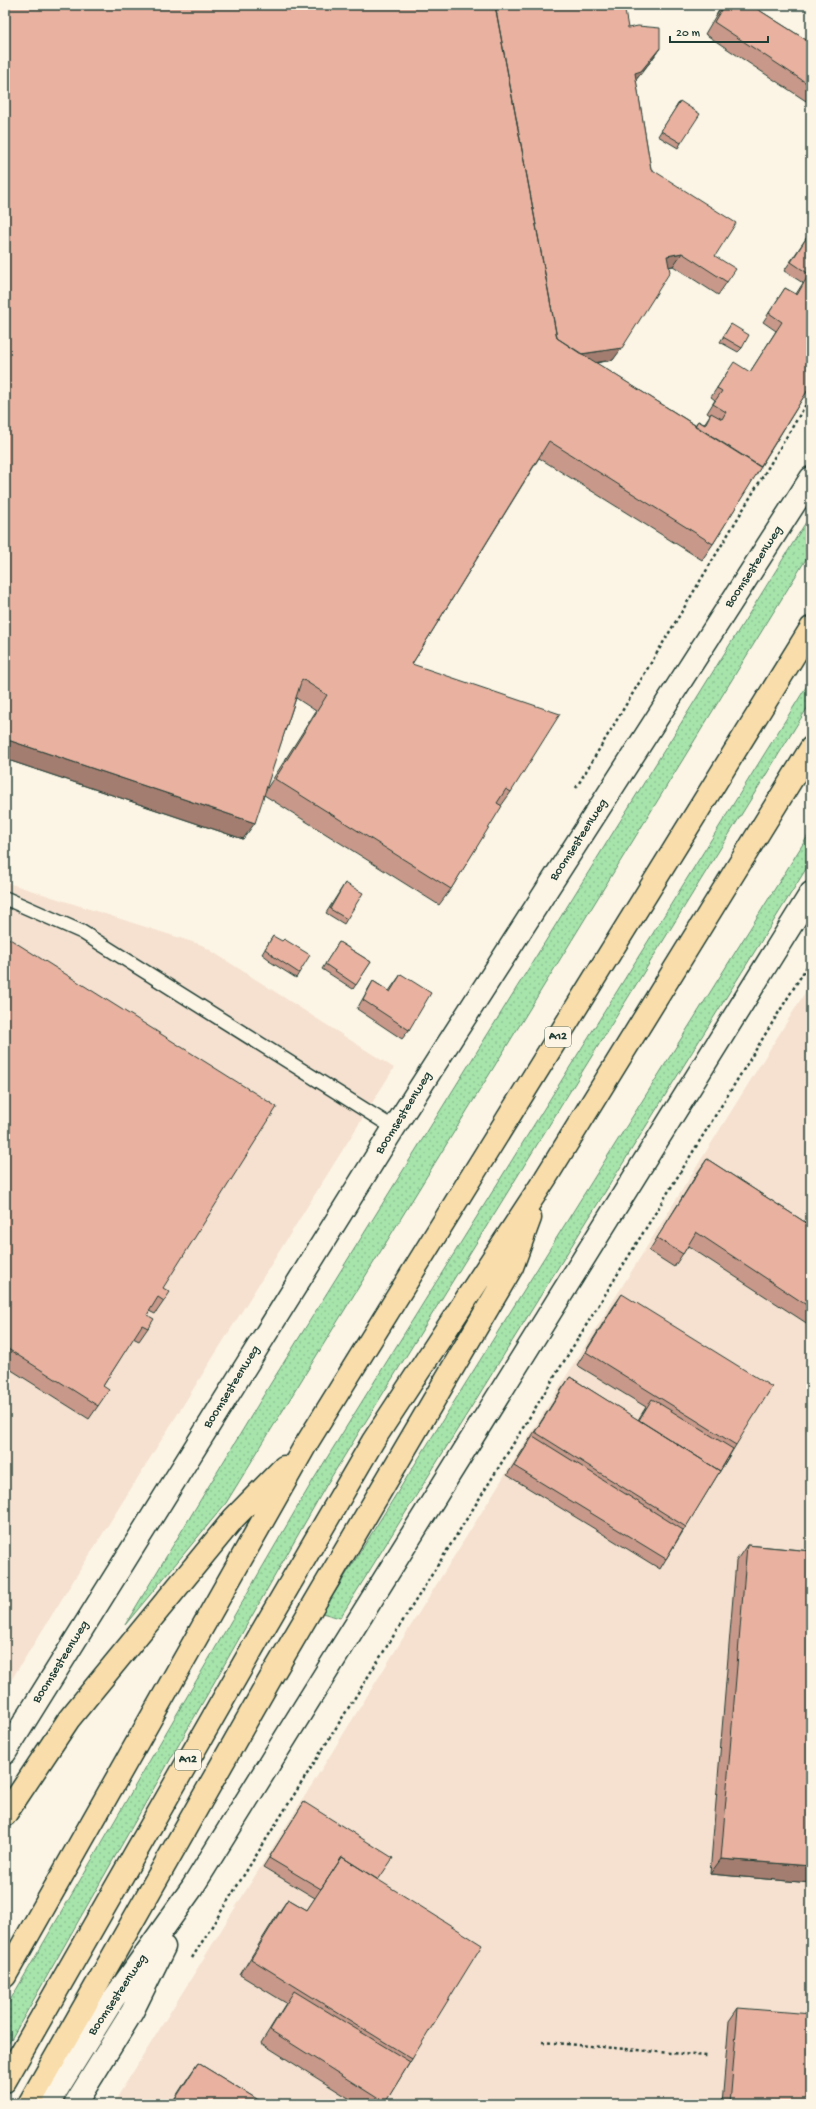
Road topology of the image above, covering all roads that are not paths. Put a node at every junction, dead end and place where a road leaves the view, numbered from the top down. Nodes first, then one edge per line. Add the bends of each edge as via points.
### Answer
1 (811, 478) edge
2 (811, 628) edge
3 (811, 748) edge
4 (811, 894) edge
5 (5, 898) edge
6 (394, 1128) junction
7 (545, 1179) junction
8 (305, 1446) junction
9 (5, 1753) edge
10 (5, 1815) edge
11 (192, 1888) junction
12 (5, 1976) edge
13 (5, 2081) edge
14 (29, 2104) edge
15 (48, 2104) edge
16 (75, 2104) edge

1 - 6 main road, Boomsesteenweg
2 - 8 highway, A12
3 - 7 highway, A12
4 - 11 main road, Boomsesteenweg
5 - 6 lane via 82,932
6 - 9 main road, Boomsesteenweg
7 - 13 highway, A12 via 373,1441
7 - 14 highway via 512,1267 273,1674
8 - 10 highway via 234,1518 134,1639 69,1719
8 - 12 highway, A12
11 - 15 main road, Boomsesteenweg via 114,1998
11 - 16 main road, Boomsesteenweg via 132,2012

